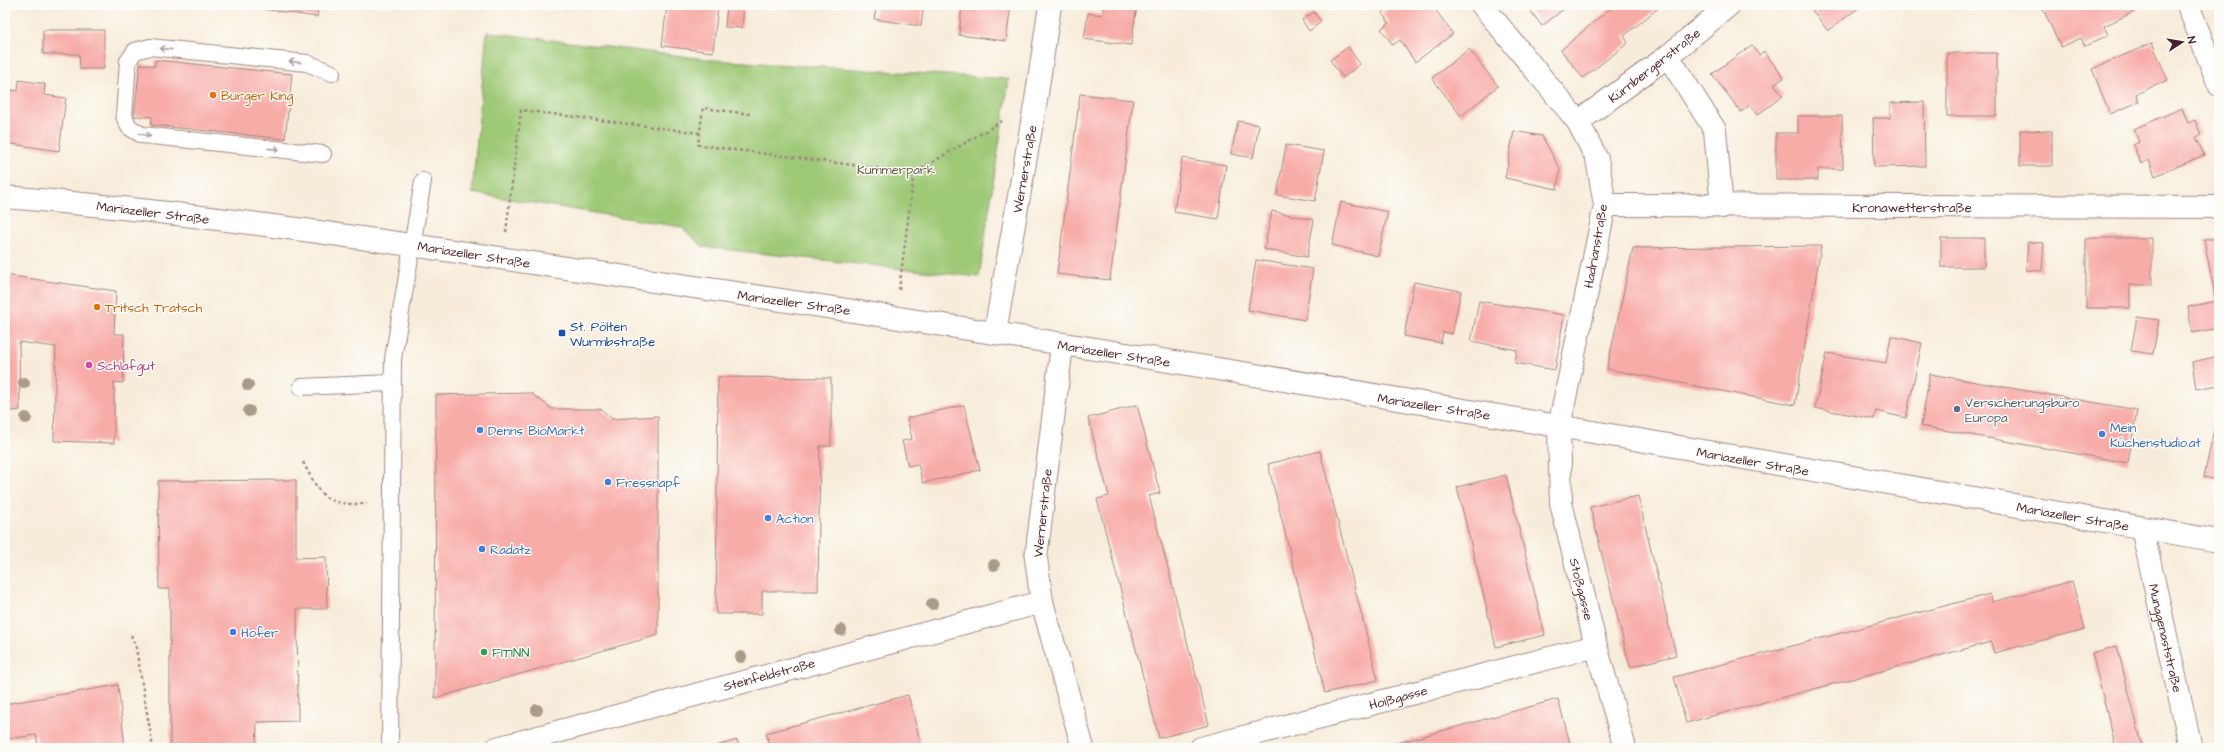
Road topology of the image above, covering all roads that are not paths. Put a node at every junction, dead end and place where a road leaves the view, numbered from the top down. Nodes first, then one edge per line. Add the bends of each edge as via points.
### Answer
1 (1050, 5) edge
2 (1482, 5) edge
3 (1729, 5) edge
4 (2188, 5) edge
5 (1668, 56) junction
6 (332, 73) dead end
7 (2219, 85) edge
8 (1578, 122) junction
9 (323, 154) dead end
10 (424, 181) dead end
11 (5, 196) edge
12 (1605, 205) junction
13 (1722, 206) junction
14 (2219, 207) edge
15 (411, 244) junction
16 (995, 332) junction
17 (1062, 345) junction
18 (391, 383) junction
19 (301, 387) dead end
20 (1559, 427) junction
21 (2142, 528) junction
22 (2219, 541) edge
23 (1042, 602) junction
24 (1596, 646) junction
25 (562, 739) edge
26 (390, 748) edge
27 (497, 748) edge
28 (1083, 748) edge
29 (1201, 748) edge
30 (1625, 748) edge
31 (2191, 748) edge

1 - 16 street, Wernerstraße
2 - 8 street, Hadrianstraße
3 - 5 street, Kürnbergerstraße
4 - 7 street
5 - 8 street, Kürnbergerstraße
5 - 13 street via 1714,130
6 -> 9 lane via 307,63 150,47 135,51 128,61 124,116 129,127 142,135
8 - 12 street, Hadrianstraße via 1597,159
10 - 15 lane
11 - 15 street, Mariazeller Straße via 137,209
12 - 13 street, Kronawetterstraße
12 - 20 street, Hadrianstraße
13 - 14 street, Kronawetterstraße
15 - 16 street, Mariazeller Straße
15 - 18 lane
16 - 17 street, Mariazeller Straße
17 - 20 street, Mariazeller Straße
17 - 23 street, Wernerstraße via 1036,558
18 - 19 lane
18 - 26 lane
20 - 21 street, Mariazeller Straße
20 - 24 street, Stoßgasse via 1561,503
21 - 22 street, Mariazeller Straße
21 - 31 street, Munggenaststraße
23 - 25 street, Steinfeldstraße
23 - 28 street, Wernerstraße
24 - 29 street, Hoißgasse
24 - 30 street, Stoßgasse
25 - 27 street, Steinfeldstraße

